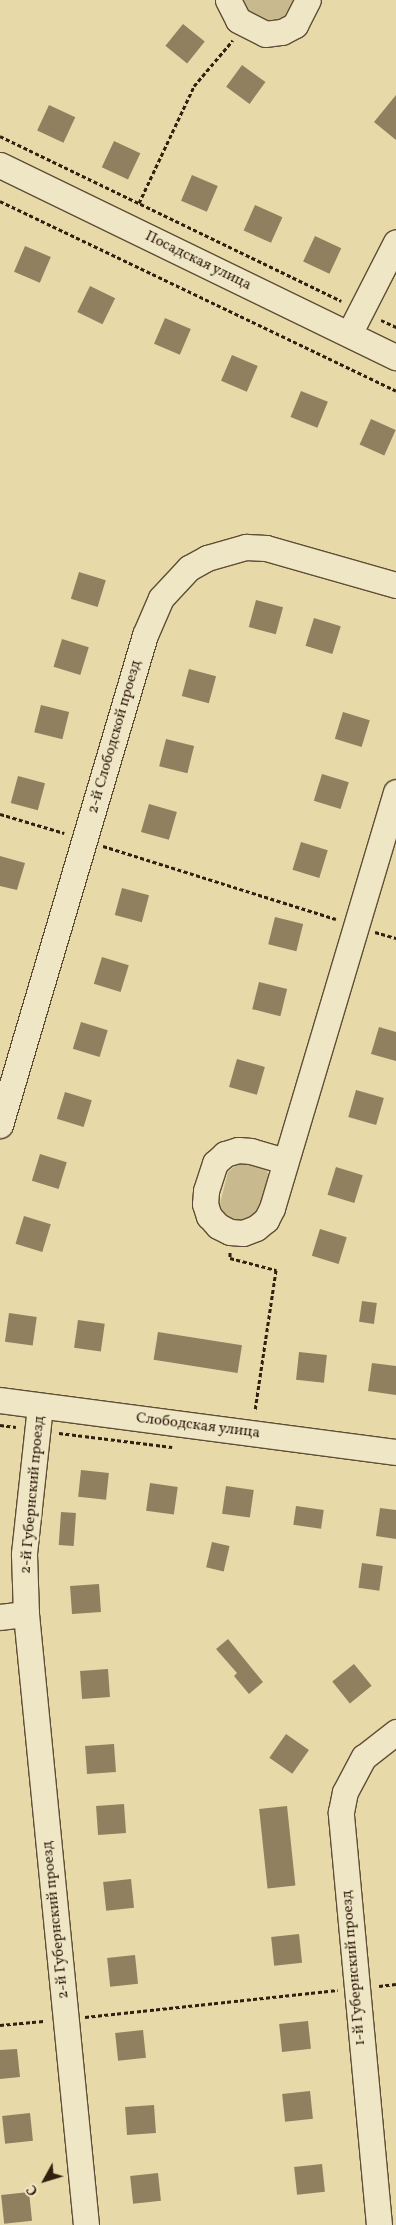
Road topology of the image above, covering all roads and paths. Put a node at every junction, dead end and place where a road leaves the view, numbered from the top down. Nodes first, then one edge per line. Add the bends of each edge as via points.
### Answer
1 (228, 0) edge
2 (308, 0) edge
3 (246, 25) junction
4 (0, 136) edge
5 (2, 171) edge
6 (0, 201) edge
7 (139, 203) junction
8 (396, 242) edge
9 (361, 310) junction
10 (396, 327) edge
11 (349, 334) junction
12 (396, 357) edge
13 (396, 391) edge
14 (396, 585) edge
15 (396, 792) edge
16 (0, 814) edge
17 (85, 840) junction
18 (357, 926) junction
19 (396, 938) edge
20 (0, 1125) edge
21 (285, 1161) junction
22 (230, 1232) junction
23 (0, 1400) edge
24 (40, 1406) junction
25 (255, 1411) dead end
26 (396, 1452) edge
27 (26, 1614) junction
28 (0, 1617) edge
29 (396, 1732) edge
30 (396, 1984) edge
31 (356, 1988) junction
32 (66, 2019) junction
33 (0, 2025) edge
34 (86, 2225) edge
35 (379, 2225) edge

1 - 3 street via 238,20
2 - 3 street via 295,25 282,32 265,34
3 - 7 path via 194,86
4 - 7 path
5 - 11 street, Посадская улица
6 - 13 path
7 - 9 path
8 - 9 street
9 - 10 path
9 - 11 street
11 - 12 street, Посадская улица
14 - 17 street, 2-й Слободской проезд via 266,548 226,551 190,568 161,598 152,615
15 - 18 street
16 - 17 path
17 - 18 path
17 - 20 street, 2-й Слободской проезд
18 - 19 path
18 - 21 street
21 - 22 street via 266,1220 243,1233
21 - 22 street via 238,1150 225,1154 215,1163 205,1204 209,1216
22 - 25 path via 230,1258 276,1270
23 - 24 street, Слободская улица
24 - 26 street, Слободская улица
24 - 27 street, 2-й Губернский проезд via 24,1554
27 - 28 street
27 - 32 street, 2-й Губернский проезд
29 - 31 street, 1-й Губернский проезд via 364,1757 353,1773 341,1812
30 - 31 path
31 - 32 path
31 - 35 street, 1-й Губернский проезд
32 - 33 path
32 - 34 street, 2-й Губернский проезд

